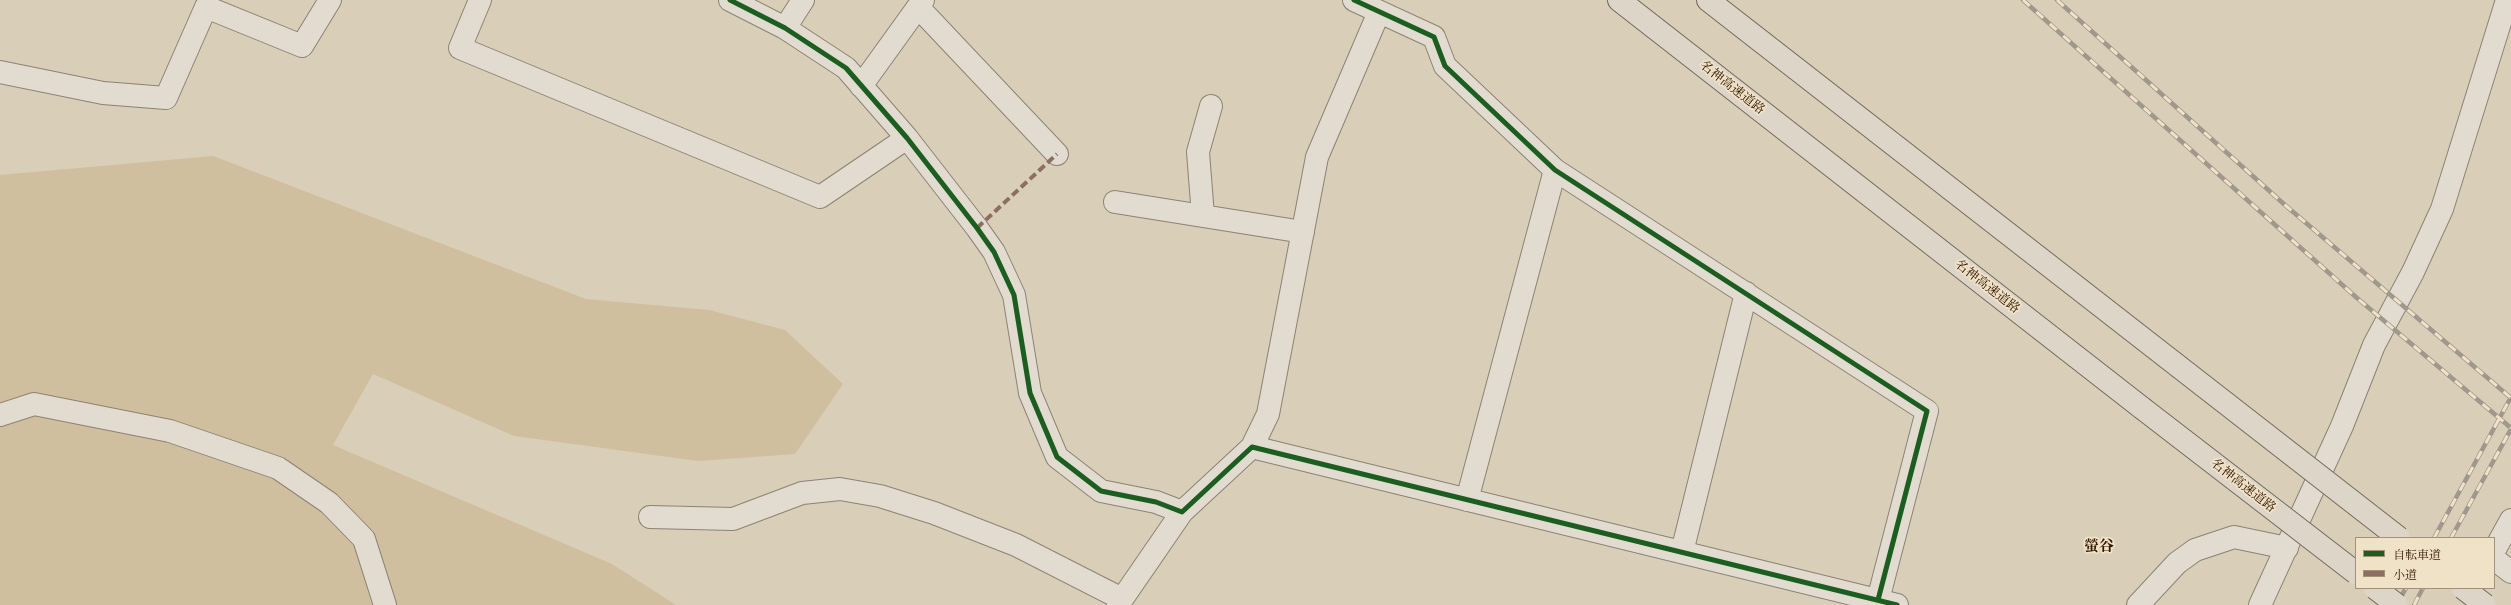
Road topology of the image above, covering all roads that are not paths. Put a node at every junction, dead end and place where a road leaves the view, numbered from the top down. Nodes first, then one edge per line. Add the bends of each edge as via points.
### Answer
1 (330, 0) edge
2 (480, 0) edge
3 (730, 0) edge
4 (803, 0) edge
5 (1354, 0) edge
6 (1619, 0) edge
7 (1708, 0) edge
8 (2507, 0) edge
9 (921, 4) edge
10 (1379, 12) junction
11 (785, 28) junction
12 (0, 72) edge
13 (861, 86) junction
14 (1211, 106) dead end
15 (907, 138) junction
16 (1058, 154) dead end
17 (1555, 170) junction
18 (1115, 202) dead end
19 (1203, 216) junction
20 (1303, 232) junction
21 (1746, 293) junction
22 (0, 415) edge
23 (1252, 447) junction
24 (1467, 500) junction
25 (1182, 512) junction
26 (650, 517) dead end
27 (2511, 520) edge
28 (2398, 537) edge
29 (2287, 548) junction
30 (2495, 549) edge
31 (1682, 552) junction
32 (2495, 560) edge
33 (2355, 572) edge
34 (2511, 572) edge
35 (2376, 589) edge
36 (2464, 589) edge
37 (2473, 589) edge
38 (1120, 602) edge
39 (1888, 603) edge
40 (385, 605) edge
41 (2138, 605) edge
42 (2260, 605) edge
43 (2397, 605) edge
44 (2465, 605) edge
45 (2485, 605) edge

1 - 12 street via 302,46 206,7 166,98 103,93
2 - 15 street via 460,48 820,197
3 - 11 street
4 - 11 street
5 - 10 street
6 - 33 highway, 名神高速道路, bridge
7 - 28 highway, bridge
8 - 29 street via 2442,209 2413,272 2374,345 2342,426
9 - 13 street
9 - 16 street
10 - 17 street via 1434,37 1445,66
10 - 20 street via 1317,158
11 - 13 street via 846,68
13 - 15 street
14 - 19 street via 1198,152
15 - 25 street via 977,228 998,260 1014,295 1030,393 1057,457 1101,491 1156,502
17 - 21 street
17 - 24 street
18 - 19 street
19 - 20 street
20 - 23 street via 1268,414
21 - 31 street
21 - 39 street via 1927,411
22 - 40 street via 34,404 170,430 278,468 329,502 364,539
23 - 24 street
23 - 25 street
24 - 31 street
25 - 38 street
26 - 38 street via 733,519 802,493 840,489 880,496 934,513 1016,545
27 - 30 street
29 - 41 street via 2234,537 2195,550 2177,563
29 - 42 street
31 - 39 street
32 - 34 street
35 - 43 highway, bridge
36 - 45 highway, bridge
37 - 44 street

